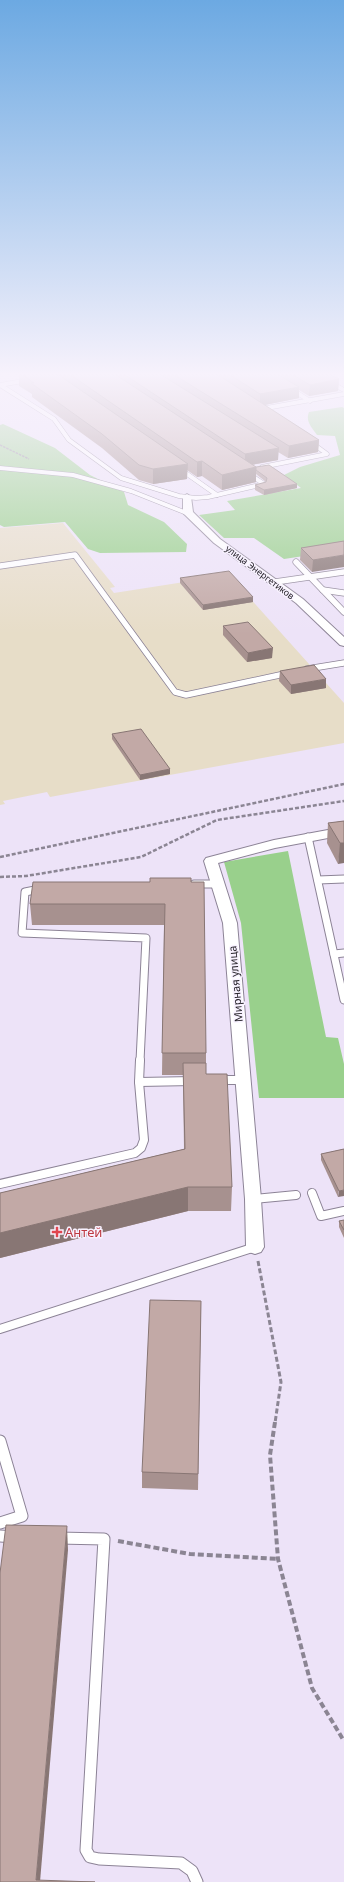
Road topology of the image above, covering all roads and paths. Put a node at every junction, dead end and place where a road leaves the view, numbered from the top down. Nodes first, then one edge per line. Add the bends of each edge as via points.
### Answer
1 (95, 459) edge
2 (282, 459) edge
3 (303, 459) edge
4 (288, 462) junction
5 (0, 468) edge
6 (178, 468) edge
7 (258, 468) edge
8 (251, 469) edge
9 (217, 495) junction
10 (187, 497) junction
11 (189, 514) junction
12 (296, 562) dead end
13 (0, 566) edge
14 (344, 572) edge
15 (309, 577) junction
16 (275, 582) junction
17 (323, 590) junction
18 (344, 593) edge
19 (344, 612) edge
20 (344, 643) edge
21 (344, 663) edge
22 (344, 784) edge
23 (344, 800) edge
24 (344, 831) edge
25 (308, 837) junction
26 (0, 857) edge
27 (0, 877) edge
28 (344, 879) edge
29 (318, 880) junction
30 (187, 884) edge
31 (218, 884) junction
32 (46, 887) edge
33 (344, 953) edge
34 (334, 954) junction
35 (344, 1000) edge
36 (243, 1080) junction
37 (139, 1082) junction
38 (0, 1184) edge
39 (312, 1193) dead end
40 (296, 1195) dead end
41 (253, 1199) junction
42 (344, 1211) edge
43 (255, 1247) junction
44 (0, 1329) edge
45 (0, 1441) edge
46 (0, 1523) edge
47 (0, 1536) edge
48 (22, 1537) edge
49 (45, 1537) edge
50 (104, 1538) junction
51 (278, 1559) junction
52 (344, 1741) edge
53 (197, 1882) edge

1 - 10 lane via 122,478
2 - 4 lane
3 - 4 lane
4 - 7 lane
5 - 11 lane via 73,475 131,491
6 - 9 lane
8 - 9 lane via 244,470 264,484
9 - 10 lane
10 - 11 street
11 - 16 street, улица Энергетиков via 216,540
12 - 15 lane
13 - 21 lane via 75,555 175,692 186,695
14 - 15 lane
15 - 16 lane
15 - 17 lane
16 - 20 street, улица Энергетиков via 328,626
17 - 18 lane
17 - 19 lane
22 - 26 path
23 - 27 path via 217,820 141,857 26,876
24 - 25 street, Мирная улица
25 - 29 lane
25 - 31 street, Мирная улица via 211,861
28 - 29 lane
29 - 34 lane
30 - 31 lane
31 - 36 street, Мирная улица via 230,922
32 - 37 lane via 25,892 22,933 146,938
33 - 34 lane
34 - 35 lane
36 - 37 lane
36 - 41 street, Мирная улица
37 - 38 lane via 144,1140 141,1148 135,1153
39 - 42 lane via 321,1216
40 - 41 lane
41 - 43 street, Мирная улица
43 - 44 lane
43 - 51 path via 281,1382 270,1455
45 - 46 lane via 22,1516
47 - 48 lane
49 - 50 lane
50 - 51 path via 190,1554
50 - 53 lane via 86,1850 90,1857 99,1860 181,1862 192,1871
51 - 52 path via 312,1688

